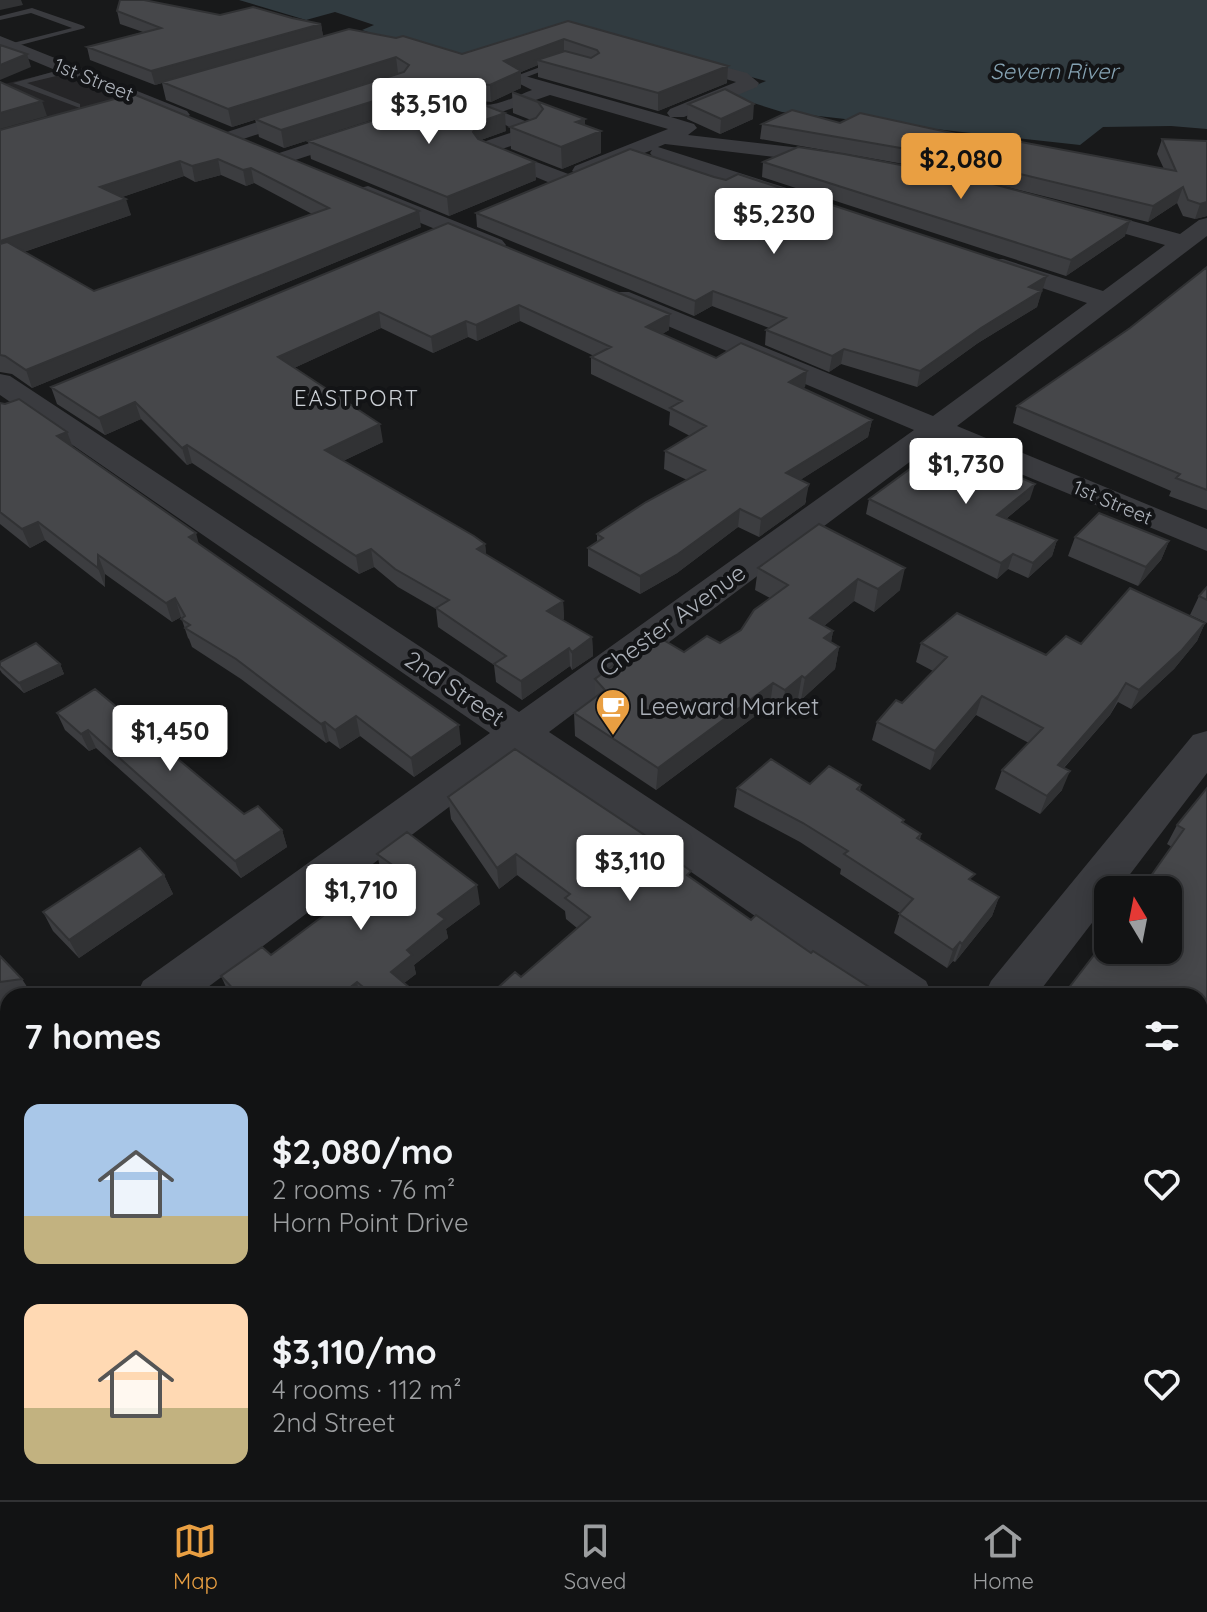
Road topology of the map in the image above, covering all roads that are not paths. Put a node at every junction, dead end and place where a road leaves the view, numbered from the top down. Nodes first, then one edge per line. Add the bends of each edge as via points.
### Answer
1 (0, 18) edge
2 (3, 43) edge
3 (658, 54) edge
4 (579, 69) joint
5 (70, 70) junction
6 (513, 79) joint
7 (18, 83) junction
8 (3, 86) edge
9 (546, 87) junction
10 (170, 89) edge
11 (139, 98) junction
12 (329, 105) edge
13 (77, 106) edge
14 (482, 111) junction
15 (420, 114) edge
16 (56, 122) edge
17 (375, 128) edge
18 (663, 134) junction
19 (231, 137) junction
20 (283, 158) junction
21 (862, 162) edge
22 (563, 180) junction
23 (535, 191) edge
24 (810, 203) edge
25 (1051, 206) edge
26 (478, 214) edge
27 (449, 226) junction
28 (1196, 234) edge
29 (422, 237) edge
30 (523, 256) edge
31 (974, 257) edge
32 (597, 287) edge
33 (1108, 301) junction
34 (22, 397) edge
35 (936, 428) junction
36 (1207, 541) edge
37 (519, 731) junction
38 (1207, 746) edge
39 (171, 988) edge
40 (897, 988) edge
41 (1014, 988) edge

1 - 2 lane via 32,10 81,28
2 - 5 street, 1st Street
3 - 18 street via 750,83
4 - 6 lane via 565,61
4 - 9 street
5 - 7 lane
5 - 11 street, 1st Street
6 - 9 street
7 - 8 lane
7 - 13 lane
9 - 14 street
9 - 18 street
10 - 11 street
11 - 16 street
11 - 19 street, 1st Street
12 - 19 street
14 - 15 street via 457,105
14 - 22 street via 531,130 487,150
17 - 20 street
18 - 21 street
18 - 22 street
18 - 24 street
19 - 20 street, 1st Street
20 - 27 street, 1st Street
22 - 23 street
25 - 28 street
26 - 27 street
27 - 29 street
27 - 30 street, 1st Street
28 - 33 street, Chester Avenue
31 - 33 street
32 - 35 street, 1st Street
33 - 35 street, Chester Avenue
34 - 37 street, 2nd Street
35 - 36 street, 1st Street
35 - 37 street, Chester Avenue
37 - 39 street, Chester Avenue
37 - 40 street, 2nd Street
38 - 41 street

